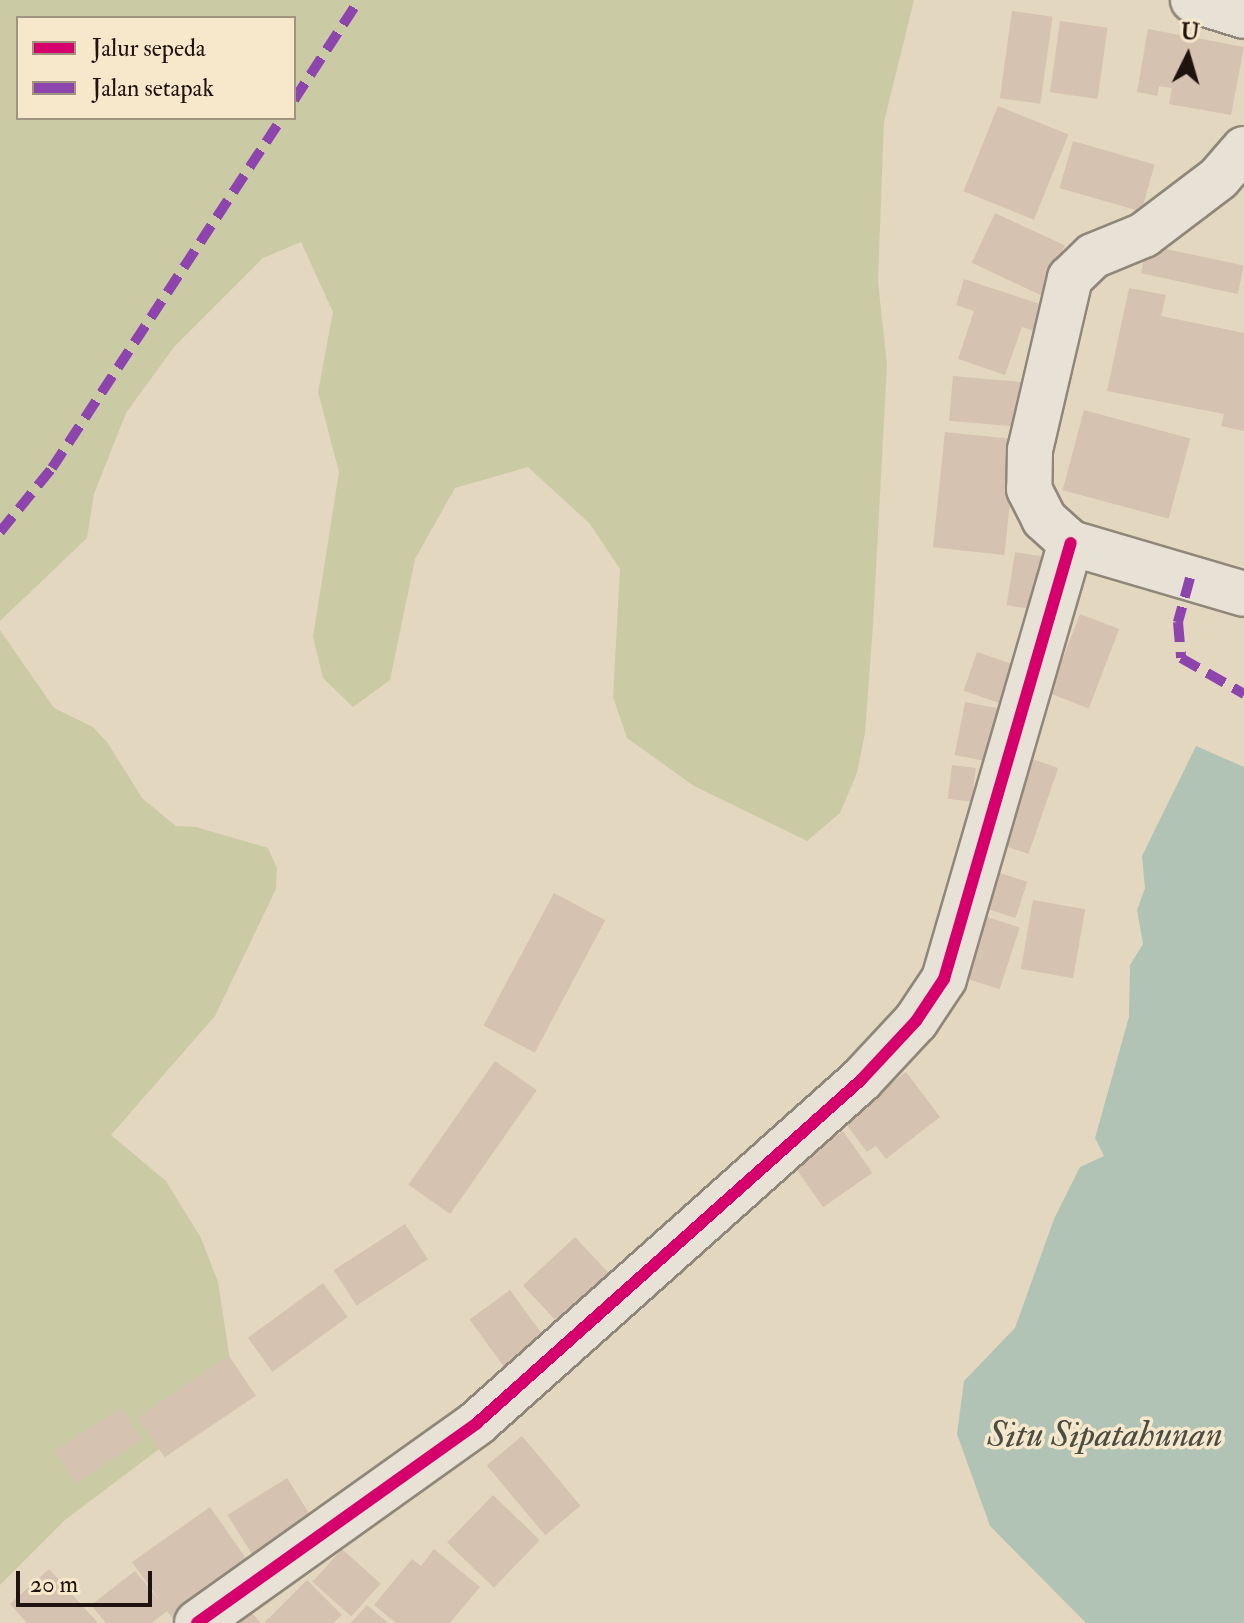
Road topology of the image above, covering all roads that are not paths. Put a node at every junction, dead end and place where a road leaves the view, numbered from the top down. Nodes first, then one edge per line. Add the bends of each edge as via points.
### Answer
1 (1193, 0) edge
2 (1244, 16) edge
3 (1244, 149) edge
4 (1071, 543) junction
5 (1244, 594) edge
6 (197, 1623) edge

1 - 2 street
3 - 4 street via 1219,178 1144,235 1093,256 1070,278 1030,450 1029,489 1044,519
4 - 5 street
4 - 6 street via 944,979 916,1021 861,1080 477,1423

